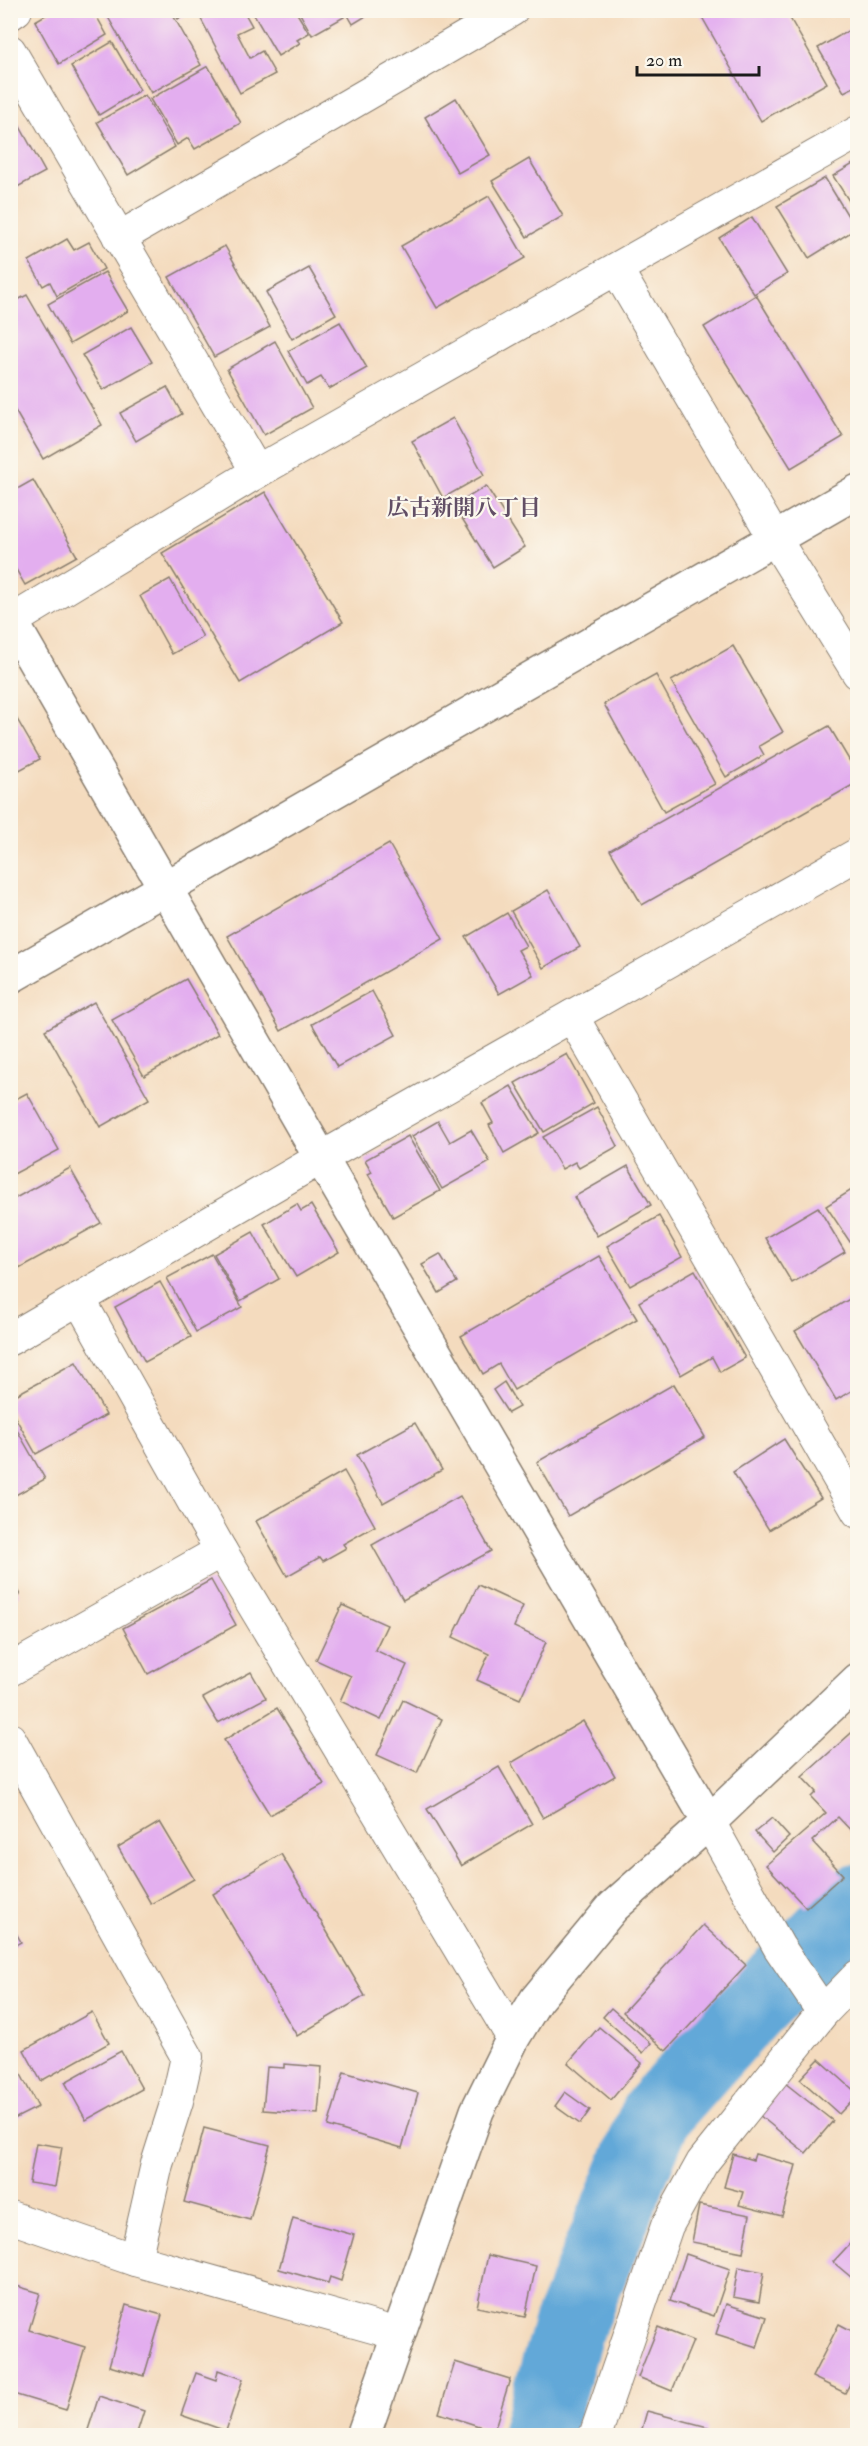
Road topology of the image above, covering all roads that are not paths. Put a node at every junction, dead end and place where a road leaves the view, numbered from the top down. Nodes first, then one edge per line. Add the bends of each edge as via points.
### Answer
1 (16, 10) edge
2 (512, 10) edge
3 (10, 14) edge
4 (10, 51) edge
5 (858, 132) edge
6 (119, 238) junction
7 (617, 270) junction
8 (257, 472) junction
9 (858, 491) edge
10 (775, 538) junction
11 (11, 621) edge
12 (858, 673) edge
13 (858, 854) edge
14 (166, 887) junction
15 (10, 977) edge
16 (572, 1016) junction
17 (321, 1158) junction
18 (78, 1299) junction
19 (10, 1339) edge
20 (858, 1512) edge
21 (221, 1551) junction
22 (10, 1670) edge
23 (858, 1680) edge
24 (10, 1739) edge
25 (709, 1822) junction
26 (858, 1976) edge
27 (823, 2012) junction
28 (513, 2038) junction
29 (10, 2217) edge
30 (135, 2260) junction
31 (398, 2334) junction
32 (363, 2436) edge
33 (595, 2436) edge

1 - 3 street
2 - 6 street
4 - 6 street
5 - 7 street
6 - 8 street
7 - 8 street
7 - 10 street
8 - 11 street
9 - 10 street
10 - 12 street
10 - 14 street
11 - 14 street
13 - 16 street
14 - 15 street
14 - 17 street
16 - 17 street
16 - 20 street
17 - 18 street
17 - 25 street
18 - 19 street
18 - 21 street
21 - 22 street
21 - 28 street
23 - 25 street
24 - 30 street via 187,2056
25 - 27 street via 779,1947
25 - 28 street via 613,1907 536,2000
26 - 27 street
27 - 33 street via 702,2163 667,2226
28 - 31 street via 477,2111
29 - 30 street
30 - 31 street
31 - 32 street

